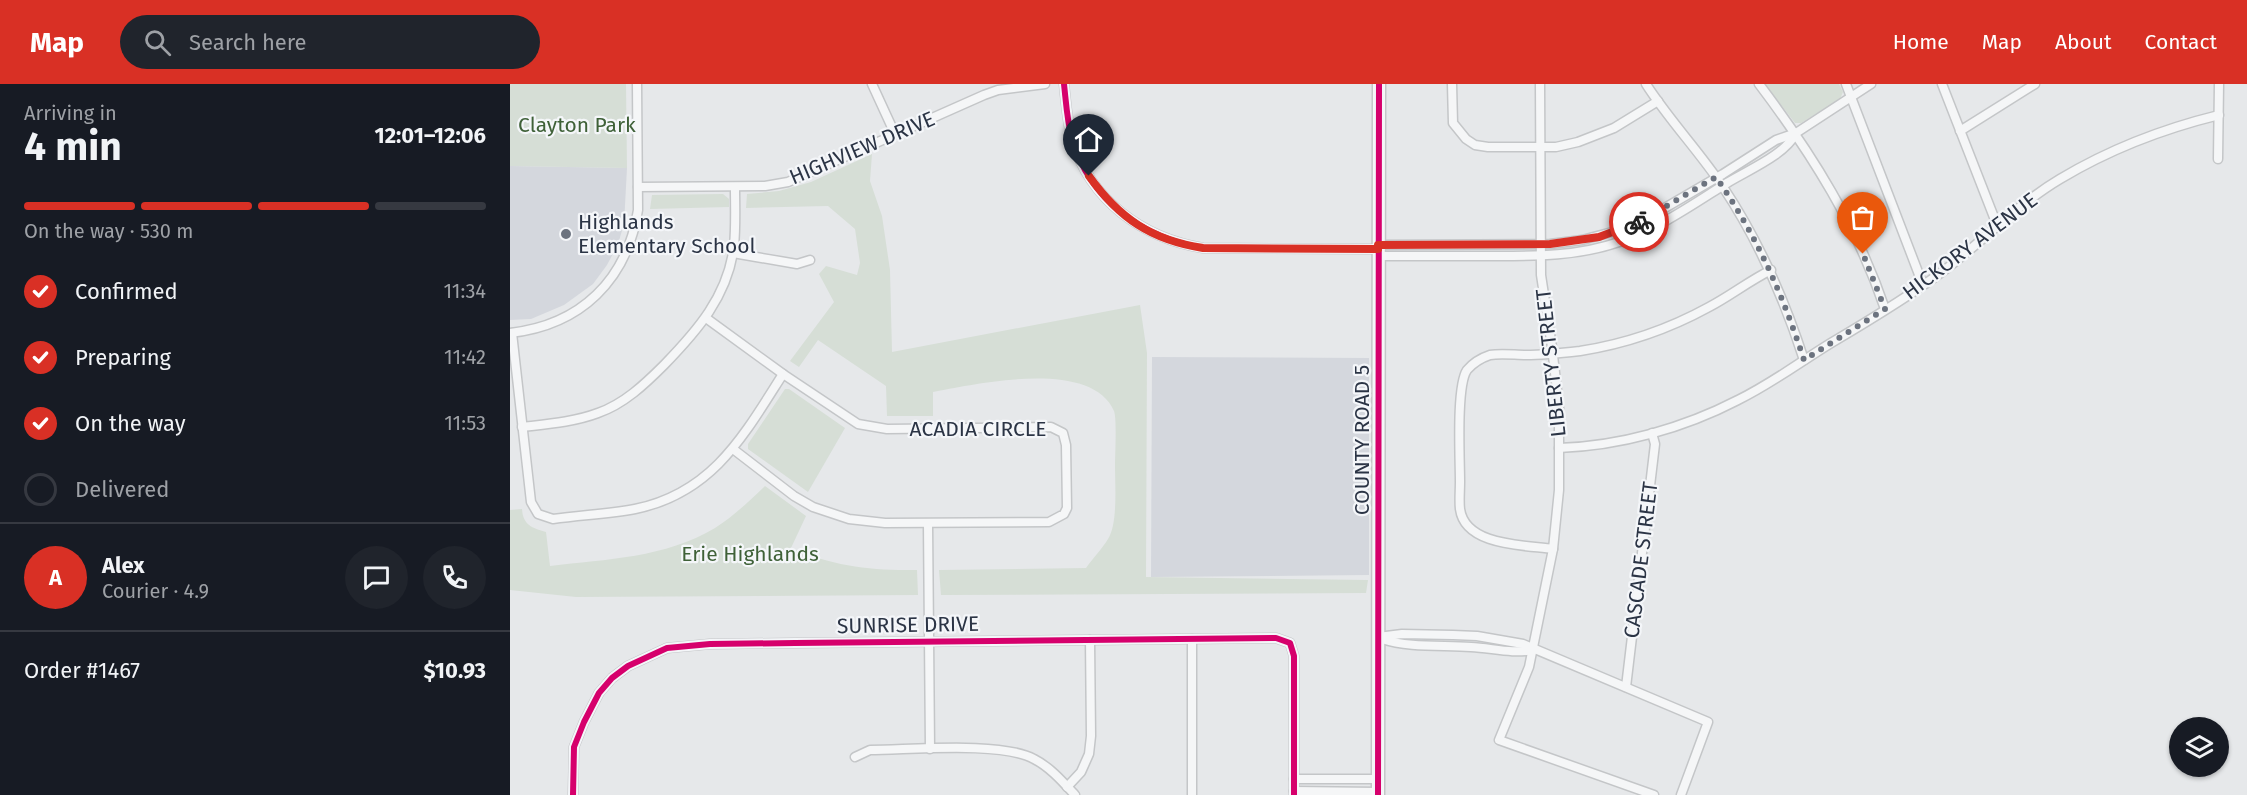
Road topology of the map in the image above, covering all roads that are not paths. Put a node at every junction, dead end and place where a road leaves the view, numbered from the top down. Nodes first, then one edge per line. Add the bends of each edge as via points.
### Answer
1 (637, 84) edge
2 (872, 84) edge
3 (1046, 84) edge
4 (1064, 84) edge
5 (1379, 84) edge
6 (1452, 84) edge
7 (1540, 84) edge
8 (1647, 84) edge
9 (1759, 84) edge
10 (1846, 84) edge
11 (1871, 84) edge
12 (1942, 84) edge
13 (2035, 84) edge
14 (2220, 84) edge
15 (1852, 98) junction
16 (1658, 101) junction
17 (2219, 115) junction
18 (1960, 131) junction
19 (1796, 133) junction
20 (895, 134) junction
21 (1540, 147) junction
22 (2218, 159) dead end
23 (1716, 177) junction
24 (1723, 186) junction
25 (638, 187) junction
26 (735, 187) junction
27 (1997, 225) junction
28 (1540, 244) junction
29 (1378, 250) junction
30 (733, 252) junction
31 (1541, 256) junction
32 (810, 260) dead end
33 (1771, 270) junction
34 (1923, 285) junction
35 (1885, 309) junction
36 (706, 318) junction
37 (511, 333) edge
38 (1553, 354) junction
39 (1804, 360) junction
40 (783, 374) junction
41 (522, 427) junction
42 (1652, 433) junction
43 (1559, 448) junction
44 (733, 449) junction
45 (928, 524) junction
46 (1553, 549) junction
47 (1378, 638) junction
48 (1192, 639) junction
49 (1090, 640) junction
50 (930, 641) junction
51 (1533, 650) junction
52 (1626, 687) junction
53 (930, 749) junction
54 (855, 757) dead end
55 (1294, 779) junction
56 (1067, 787) junction
57 (1378, 788) edge
58 (1294, 793) edge
59 (573, 795) edge
60 (1075, 795) edge
61 (1192, 795) edge
62 (1653, 795) edge
63 (1681, 795) edge

1 - 25 street
2 - 20 street
3 - 20 street, HIGHVIEW DRIVE via 998,90
4 - 29 street via 1072,137 1089,176 1113,206 1145,230 1176,243 1203,248
5 - 29 street, COUNTY ROAD 5
6 - 21 street via 1453,123 1466,139 1488,147
7 - 21 street, LIBERTY STREET
8 - 16 street
9 - 19 street
10 - 15 street
11 - 15 street
12 - 18 street
13 - 18 street
14 - 17 street
15 - 19 street
15 - 34 street
16 - 21 street via 1597,136 1556,147
16 - 23 street
17 - 22 street
17 - 27 street, HICKORY AVENUE via 2161,131 2097,157 2034,196
18 - 27 street
19 - 23 street via 1776,140
19 - 24 street via 1781,150
19 - 35 street via 1849,222
20 - 26 street, HIGHVIEW DRIVE via 788,182
21 - 28 street, LIBERTY STREET
23 - 24 street
23 - 28 street via 1651,216 1616,231
24 - 31 street via 1664,222 1619,242
24 - 33 street
25 - 26 street, HIGHVIEW DRIVE
25 - 37 street via 638,210 631,239 604,289 562,319
26 - 30 street
27 - 34 street, HICKORY AVENUE
28 - 29 street
28 - 31 street, LIBERTY STREET
29 - 31 street
29 - 47 street, COUNTY ROAD 5
30 - 32 street via 797,264
30 - 36 street via 723,287
31 - 38 street, LIBERTY STREET
33 - 38 street via 1669,326 1630,340
33 - 39 street
34 - 35 street, HICKORY AVENUE
35 - 39 street, HICKORY AVENUE
36 - 40 street, ACADIA CIRCLE
36 - 41 street via 641,387 621,402 574,420
37 - 41 street
38 - 43 street, LIBERTY STREET
38 - 46 street via 1491,355 1466,372 1462,380 1460,491 1460,510 1465,522 1483,538
39 - 42 street, HICKORY AVENUE via 1738,400
40 - 44 street
40 - 45 street, ACADIA CIRCLE via 852,420 871,427 1051,427 1063,433 1067,508 1058,519
41 - 44 street via 533,508 553,519 659,502 701,481
42 - 43 street, HICKORY AVENUE
42 - 52 street, CASCADE STREET via 1655,444
43 - 46 street, LIBERTY STREET
44 - 45 street, ACADIA CIRCLE via 794,496 830,514 869,522
45 - 50 street
46 - 51 street, LIBERTY STREET
47 - 51 street via 1398,644
47 - 57 street, COUNTY ROAD 5
48 - 49 street, SUNRISE DRIVE
48 - 55 street, SUNRISE DRIVE via 1276,638 1290,643 1294,656
48 - 61 street
49 - 50 street, SUNRISE DRIVE
49 - 56 street via 1089,754 1081,772
50 - 53 street
50 - 59 street, SUNRISE DRIVE via 667,648 628,666 599,693 574,747
51 - 52 street
51 - 62 street, LIBERTY STREET via 1530,667 1499,740
52 - 63 street via 1708,722
53 - 54 street via 870,750
53 - 56 street via 999,749 1020,753 1048,768
55 - 57 street
55 - 58 street
56 - 60 street
57 - 58 street

